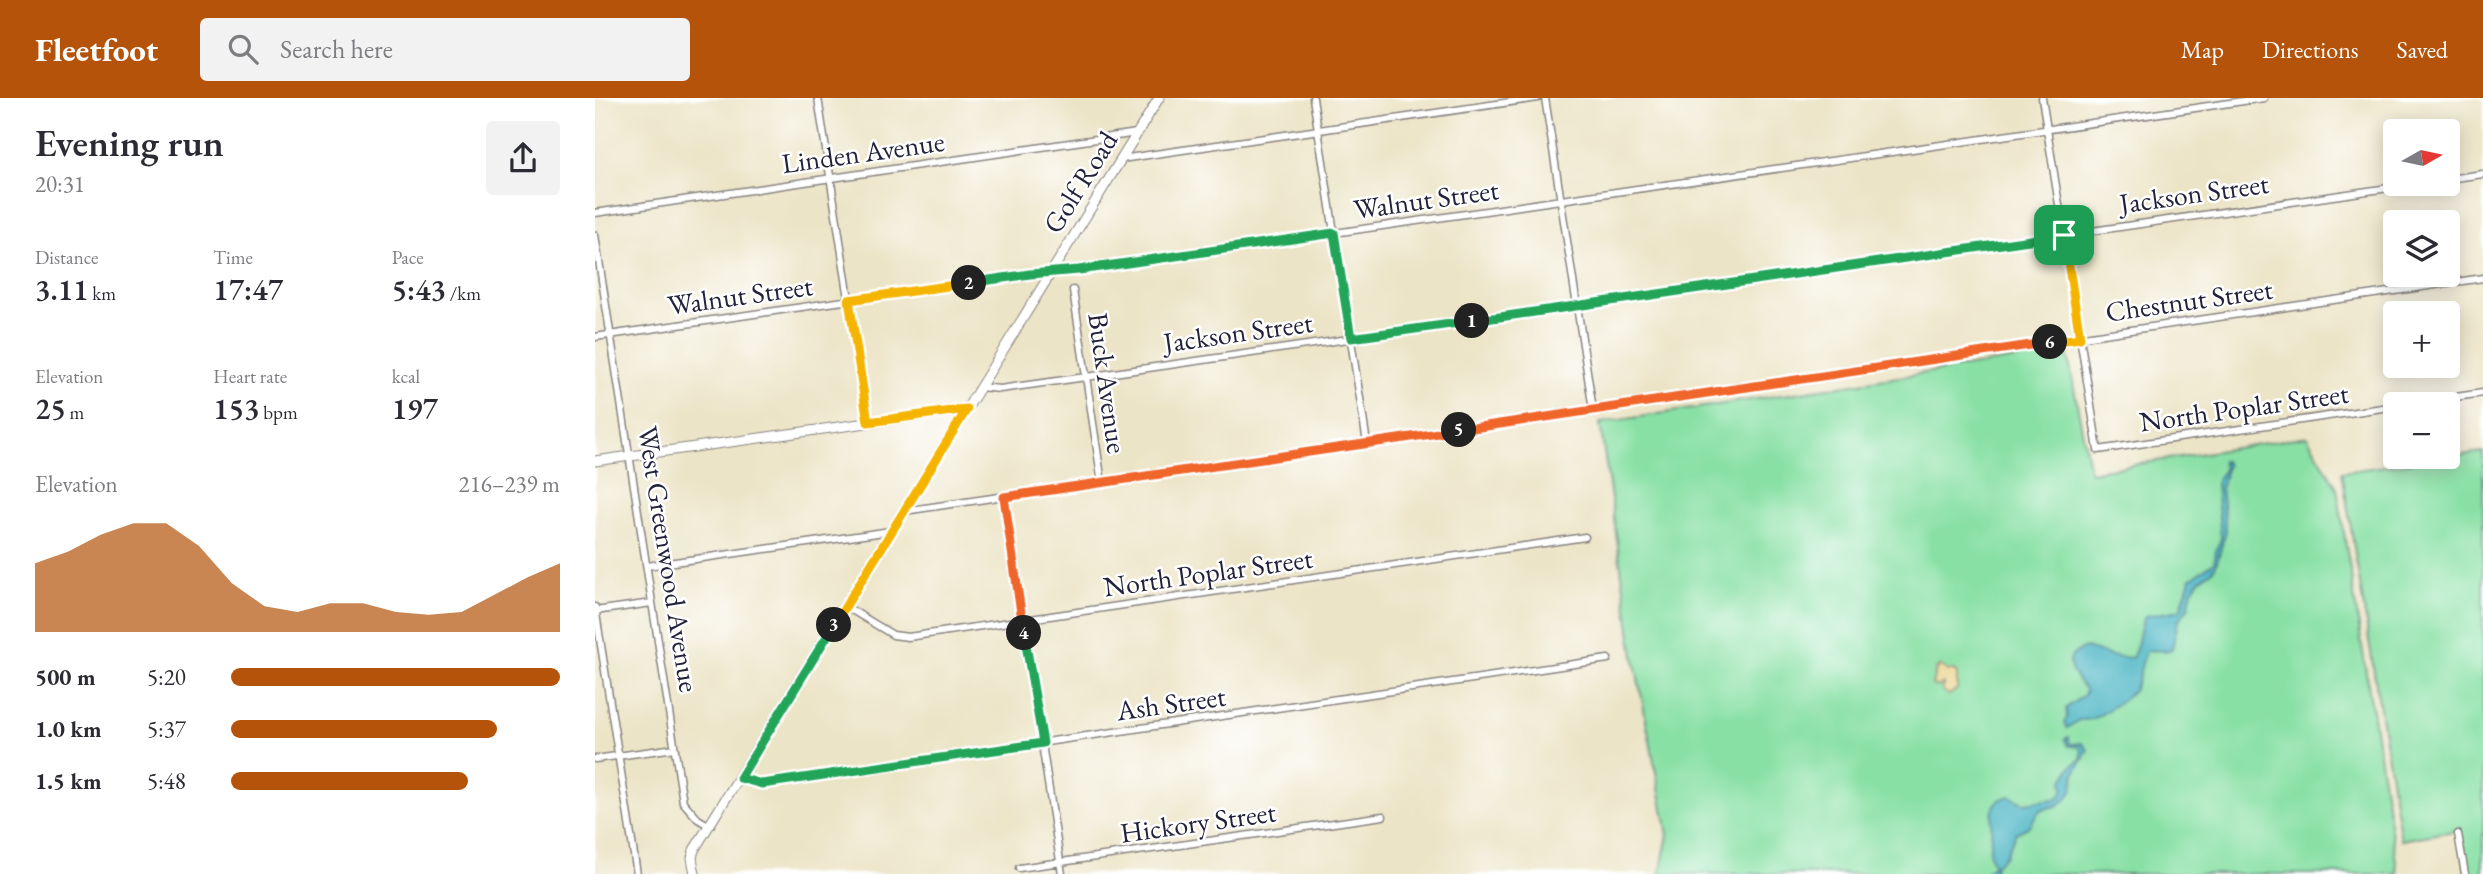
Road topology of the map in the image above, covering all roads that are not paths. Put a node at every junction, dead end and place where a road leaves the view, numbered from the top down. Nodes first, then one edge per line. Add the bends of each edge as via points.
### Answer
1 (818, 98) edge
2 (1159, 98) edge
3 (1313, 98) edge
4 (1538, 98) edge
5 (1545, 98) edge
6 (2042, 98) edge
7 (2263, 98) edge
8 (1318, 130) junction
9 (2047, 130) junction
10 (1137, 133) junction
11 (1121, 159) junction
12 (2483, 174) edge
13 (2461, 177) edge
14 (831, 178) junction
15 (2383, 189) edge
16 (1561, 200) junction
17 (595, 213) edge
18 (1334, 233) junction
19 (595, 235) edge
20 (2064, 235) junction
21 (1051, 272) junction
22 (2483, 278) edge
23 (1073, 290) dead end
24 (849, 300) junction
25 (1577, 305) junction
26 (611, 335) junction
27 (595, 338) edge
28 (1351, 338) junction
29 (2080, 338) junction
30 (1086, 377) junction
31 (980, 387) junction
32 (2483, 393) edge
33 (2460, 396) edge
34 (2383, 408) edge
35 (967, 409) junction
36 (1594, 410) junction
37 (868, 422) junction
38 (1367, 443) junction
39 (629, 456) junction
40 (595, 461) edge
41 (1102, 483) junction
42 (1004, 497) junction
43 (904, 511) junction
44 (892, 531) junction
45 (1585, 537) dead end
46 (647, 566) junction
47 (652, 603) junction
48 (845, 606) junction
49 (595, 610) edge
50 (1022, 620) junction
51 (1608, 659) dead end
52 (1043, 743) junction
53 (675, 748) junction
54 (619, 756) junction
55 (595, 759) edge
56 (740, 778) junction
57 (1383, 816) dead end
58 (710, 826) junction
59 (2458, 834) dead end
60 (1061, 863) junction
61 (1019, 868) dead end
62 (638, 874) edge
63 (695, 874) edge
64 (1062, 874) edge
65 (2465, 874) edge

1 - 14 street
2 - 10 street, Golf Road
3 - 8 street
4 - 8 street
5 - 16 street
6 - 9 street
7 - 9 street, Walnut Street
8 - 11 street
8 - 18 street
9 - 16 street, Walnut Street
9 - 20 street
10 - 11 street, Golf Road
10 - 14 street, Linden Avenue
11 - 21 street, Golf Road
12 - 13 street
14 - 17 street, Linden Avenue
14 - 24 street
15 - 20 street, Jackson Street
16 - 18 street, Walnut Street
16 - 25 street
18 - 21 street, Walnut Street
18 - 28 street
19 - 26 street, West Greenwood Avenue
20 - 25 street, Jackson Street
20 - 29 street
21 - 24 street, Walnut Street
21 - 31 street, Golf Road
22 - 29 street, Chestnut Street
23 - 30 street, Buck Avenue
24 - 26 street, Walnut Street
24 - 37 street
25 - 28 street, Jackson Street
25 - 36 street
26 - 27 street, Walnut Street
26 - 39 street, West Greenwood Avenue
28 - 30 street, Jackson Street
28 - 38 street
29 - 34 street, North Poplar Street via 2098,450
29 - 36 street, Chestnut Street
30 - 31 street, Jackson Street via 1000,389
30 - 41 street, Buck Avenue
31 - 35 street, Golf Road
32 - 33 street
35 - 37 street
35 - 43 street, Golf Road
36 - 38 street, Chestnut Street
37 - 39 street
38 - 41 street, Chestnut Street
39 - 40 street
39 - 46 street, West Greenwood Avenue
41 - 42 street, Chestnut Street
42 - 43 street, Chestnut Street
42 - 50 street
43 - 44 street, Golf Road
44 - 46 street
44 - 48 street, Golf Road
45 - 50 street, North Poplar Street
46 - 47 street, West Greenwood Avenue
47 - 49 street
47 - 53 street, West Greenwood Avenue
48 - 50 street, North Poplar Street via 893,635 908,637
48 - 56 street, Golf Road
49 - 54 street
50 - 52 street
51 - 52 street, Ash Street
52 - 56 street, Ash Street via 762,784
52 - 60 street
53 - 54 street
53 - 58 street, West Greenwood Avenue via 684,802
54 - 55 street
54 - 62 street
56 - 58 street, Golf Road
57 - 60 street, Hickory Street
58 - 63 street via 694,850
59 - 65 street
60 - 61 street, Hickory Street
60 - 64 street

